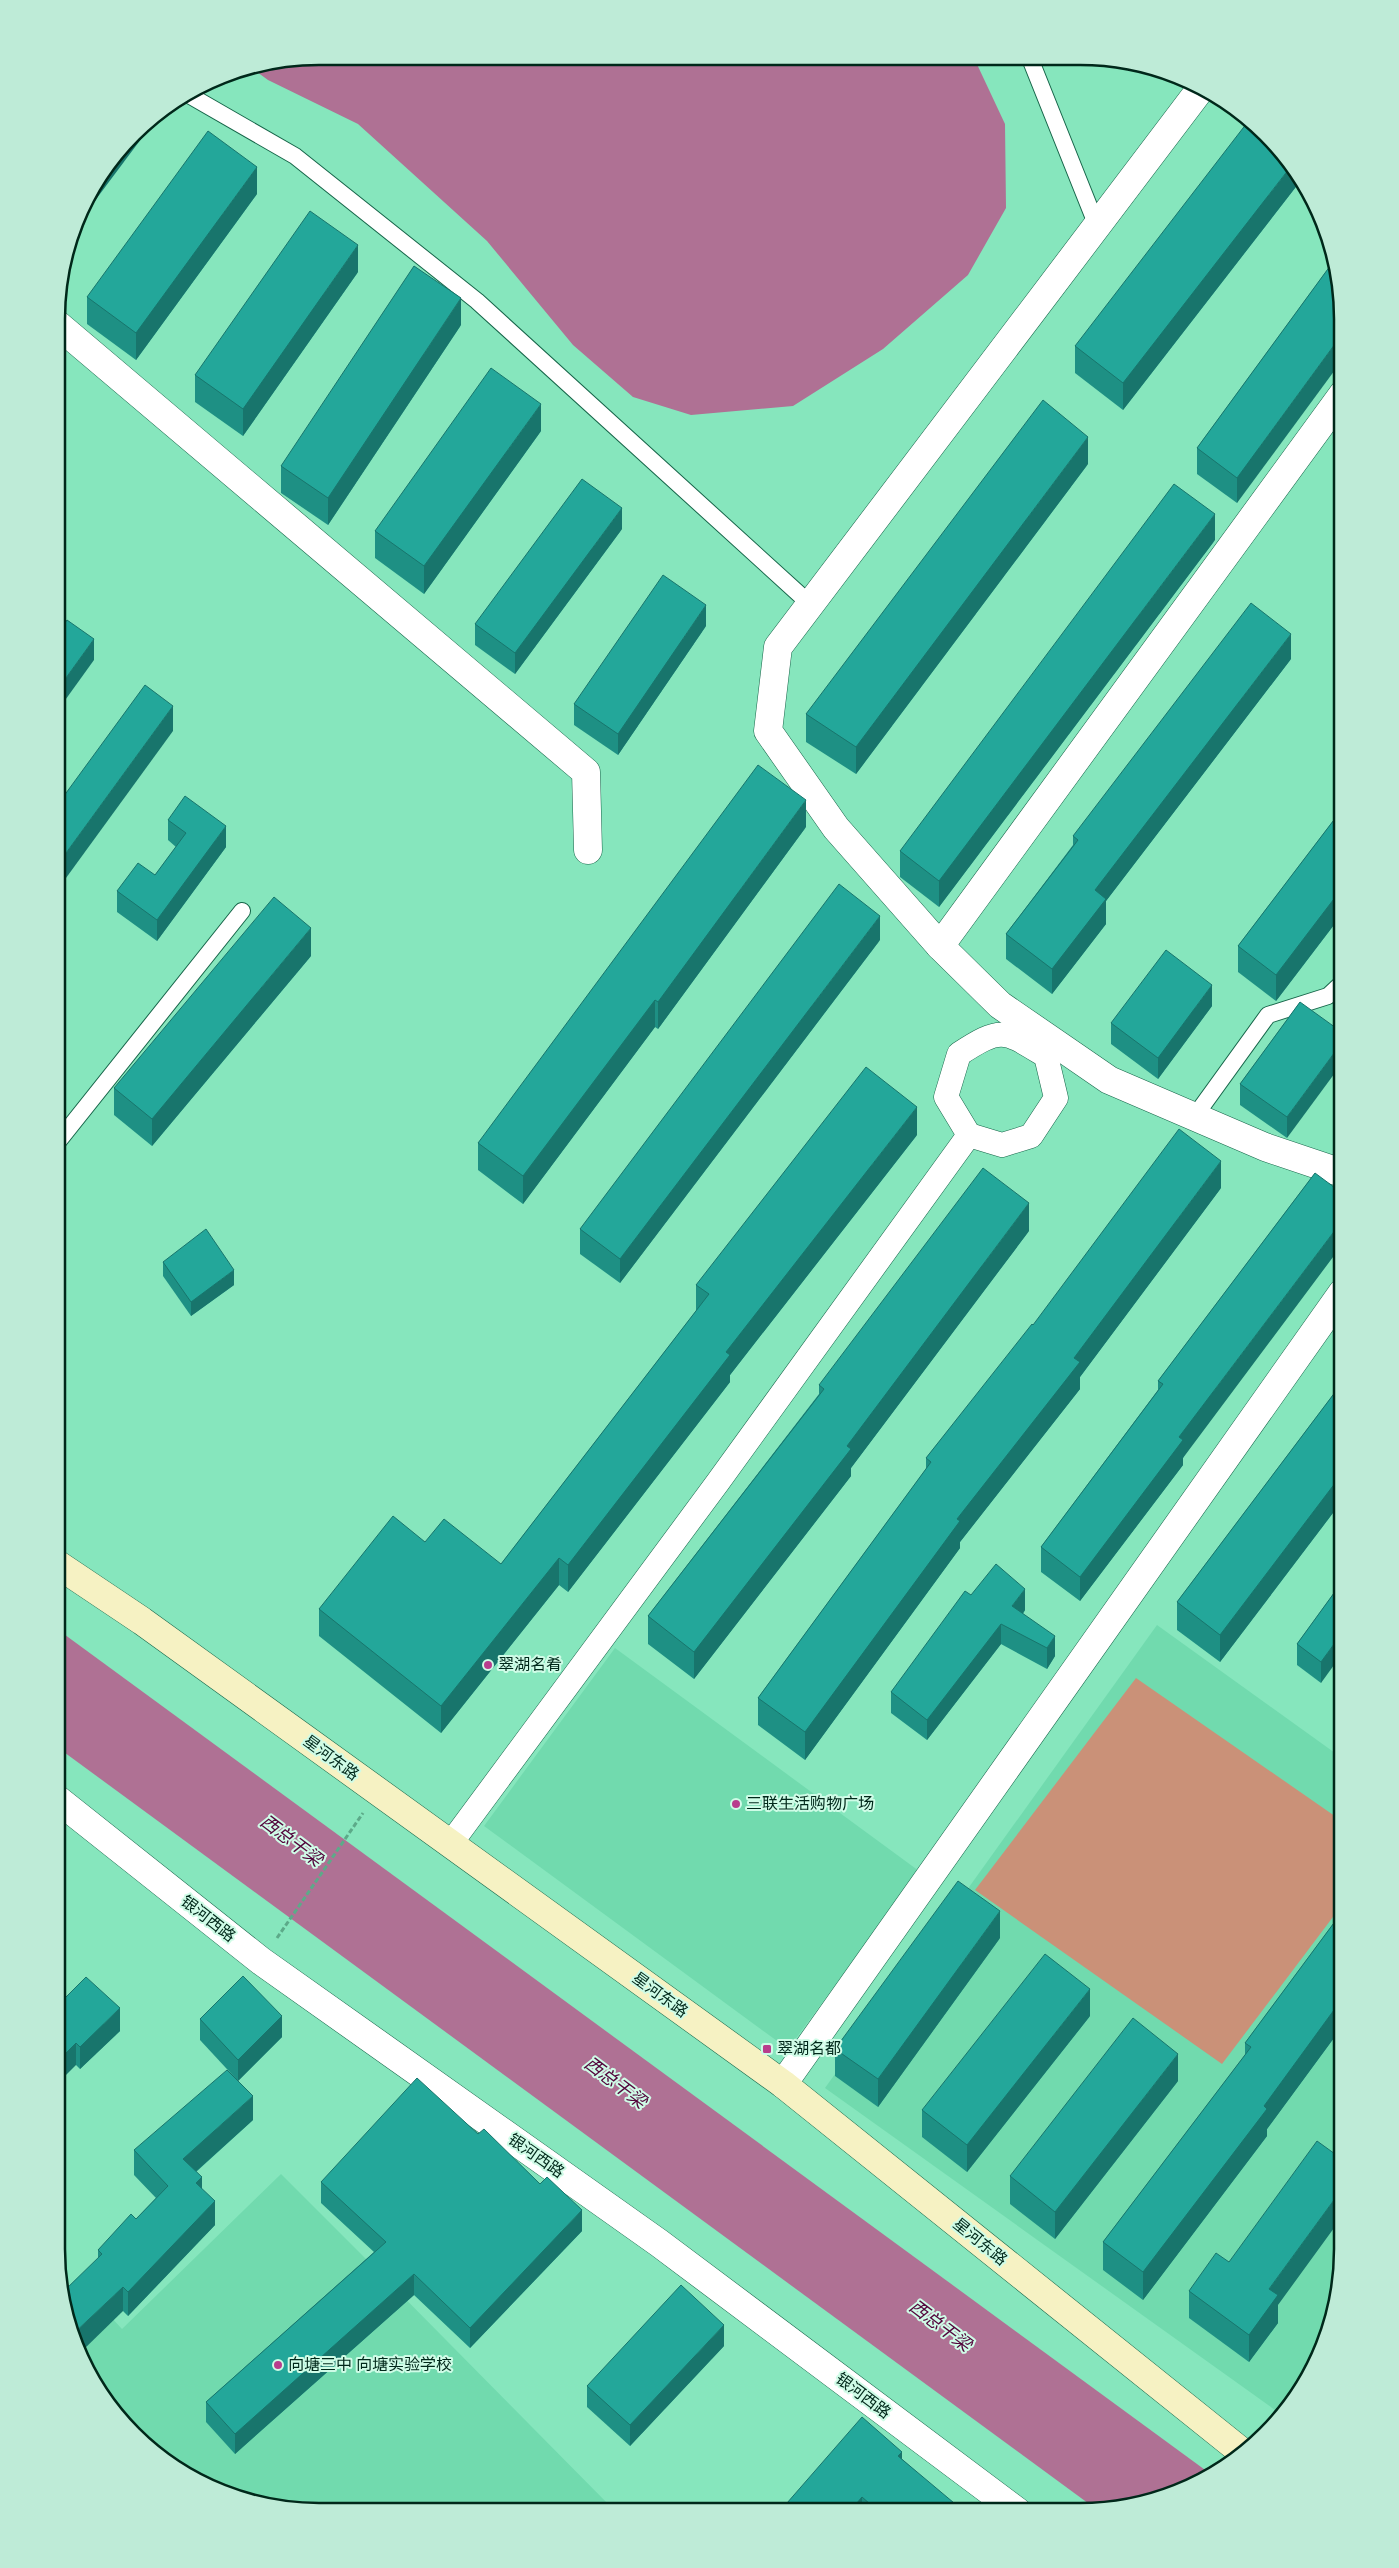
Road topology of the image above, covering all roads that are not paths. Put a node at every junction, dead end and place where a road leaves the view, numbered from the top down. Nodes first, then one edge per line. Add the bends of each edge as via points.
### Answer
1 (1033, 65) edge
2 (1197, 94) edge
3 (195, 97) edge
4 (1096, 226) junction
5 (65, 330) edge
6 (1334, 406) edge
7 (810, 604) junction
8 (588, 850) dead end
9 (242, 911) dead end
10 (940, 946) junction
11 (1334, 990) edge
12 (1195, 1116) junction
13 (65, 1135) edge
14 (969, 1135) junction
15 (1334, 1170) edge
16 (1334, 1304) edge
17 (65, 1569) edge
18 (65, 1805) edge
19 (450, 1843) junction
20 (782, 2084) junction
21 (1238, 2449) edge
22 (1006, 2503) edge

1 - 4 lane
2 - 4 street
3 - 7 lane via 295,156 477,301
4 - 7 street
5 - 8 street via 586,772
6 - 10 street
7 - 10 street via 778,647 768,731 836,828
9 - 13 lane
10 - 12 street via 1000,1005 1109,1080
11 - 12 lane via 1328,996 1268,1015
12 - 15 street via 1264,1147
14 - 14 street via 946,1098 959,1054 987,1036 1011,1035 1046,1056 1056,1098 1031,1136 1002,1145
14 - 19 street via 718,1482
16 - 20 street
17 - 19 main road, 星河东路 via 142,1621
18 - 22 street, 银河西路 via 261,1961 659,2244
19 - 20 main road, 星河东路
20 - 21 main road, 星河东路

